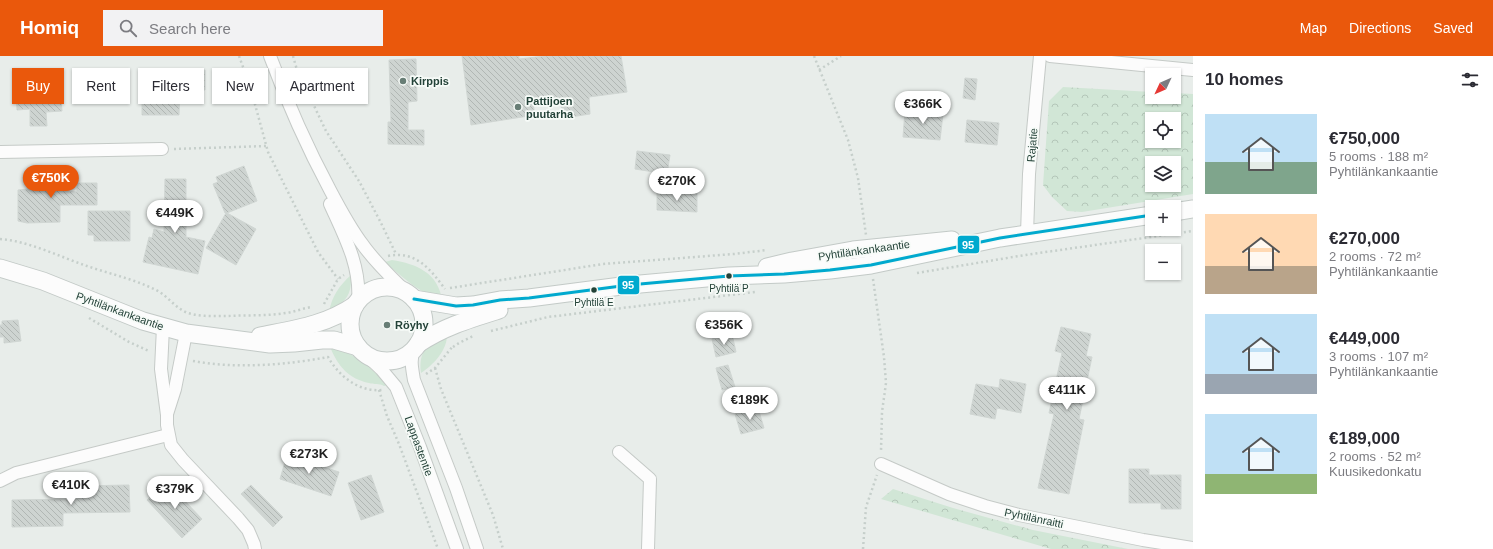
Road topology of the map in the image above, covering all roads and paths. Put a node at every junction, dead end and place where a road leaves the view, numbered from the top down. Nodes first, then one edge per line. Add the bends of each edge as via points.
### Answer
1 (239, 56) edge
2 (270, 56) edge
3 (293, 56) edge
4 (814, 56) edge
5 (841, 56) edge
6 (1040, 56) edge
7 (1050, 56) edge
8 (1174, 62) edge
9 (819, 70) junction
10 (1193, 70) edge
11 (266, 146) junction
12 (162, 150) joint
13 (0, 152) edge
14 (315, 162) junction
15 (1193, 209) edge
16 (1181, 211) edge
17 (1145, 216) edge
18 (1193, 231) edge
19 (858, 234) dead end
20 (1026, 234) junction
21 (0, 239) edge
22 (768, 249) dead end
23 (396, 254) junction
24 (374, 259) junction
25 (871, 264) junction
26 (356, 267) junction
27 (0, 268) edge
28 (912, 274) dead end
29 (338, 279) junction
30 (758, 292) dead end
31 (410, 296) junction
32 (529, 298) junction
33 (357, 303) junction
34 (323, 314) junction
35 (163, 327) junction
36 (485, 332) dead end
37 (186, 333) junction
38 (479, 334) dead end
39 (244, 340) junction
40 (325, 340) junction
41 (416, 346) junction
42 (453, 347) dead end
43 (361, 350) junction
44 (328, 357) dead end
45 (435, 368) dead end
46 (379, 390) dead end
47 (167, 415) junction
48 (168, 435) junction
49 (619, 452) dead end
50 (881, 464) junction
51 (0, 481) edge
52 (1193, 548) edge
53 (255, 549) edge
54 (438, 549) edge
55 (456, 549) edge
56 (477, 549) edge
57 (503, 549) edge
58 (648, 549) edge
59 (863, 549) edge

1 - 11 path
2 - 14 street
3 - 23 path via 300,77 326,131 358,181
4 - 9 path
5 - 9 path
6 - 20 street, Rajatie
7 - 8 street
8 - 10 street
9 - 25 path via 848,140 858,178
11 - 12 path
11 - 29 path via 318,252
12 - 13 street
14 - 24 street via 350,227
14 - 26 street
15 - 16 street
17 - 20 street, Pyhtilänkankaantie
18 - 28 path
19 - 25 path
20 - 25 street, Pyhtilänkankaantie via 1000,238 945,240
21 - 34 path via 142,283 165,296 181,310 194,314 256,315 287,313 306,308
22 - 23 path via 603,264 445,289 431,270 420,262
23 - 24 path
24 - 31 street
25 - 32 street, Pyhtilänkankaantie via 792,261 729,276
25 - 50 path via 886,383 882,412
26 - 29 path
26 - 33 street via 359,288
27 - 35 street, Pyhtilänkankaantie
29 - 34 path
30 - 36 path via 548,317
31 - 32 street, Pyhtilänkankaantie via 456,306
31 - 33 street via 395,288 384,287 367,293
31 - 41 street via 421,309 424,321 423,333
32 - 41 street, Pyhtilänkankaantie via 448,327
33 - 34 street, Pyhtilänkankaantie via 342,315
33 - 43 street via 351,315 350,326 352,337
34 - 39 street, Pyhtilänkankaantie
35 - 37 street, Pyhtilänkankaantie
35 - 47 street via 161,369
37 - 39 street, Pyhtilänkankaantie
37 - 47 street via 176,389
38 - 42 path
39 - 40 street, Pyhtilänkankaantie via 270,344
40 - 43 street, Pyhtilänkankaantie via 334,340
40 - 44 path
41 - 43 street via 407,355 393,360 378,360
41 - 56 street, Lappastentie via 411,356 414,380
43 - 55 street, Lappastentie via 396,387
45 - 57 path via 441,389 493,515
46 - 54 path
47 - 48 street
48 - 51 street via 16,473
48 - 53 street via 176,452 248,530
49 - 58 street via 650,478
50 - 52 street, Pyhtilänraitti via 949,494 985,506 1019,515
50 - 59 path via 866,507

